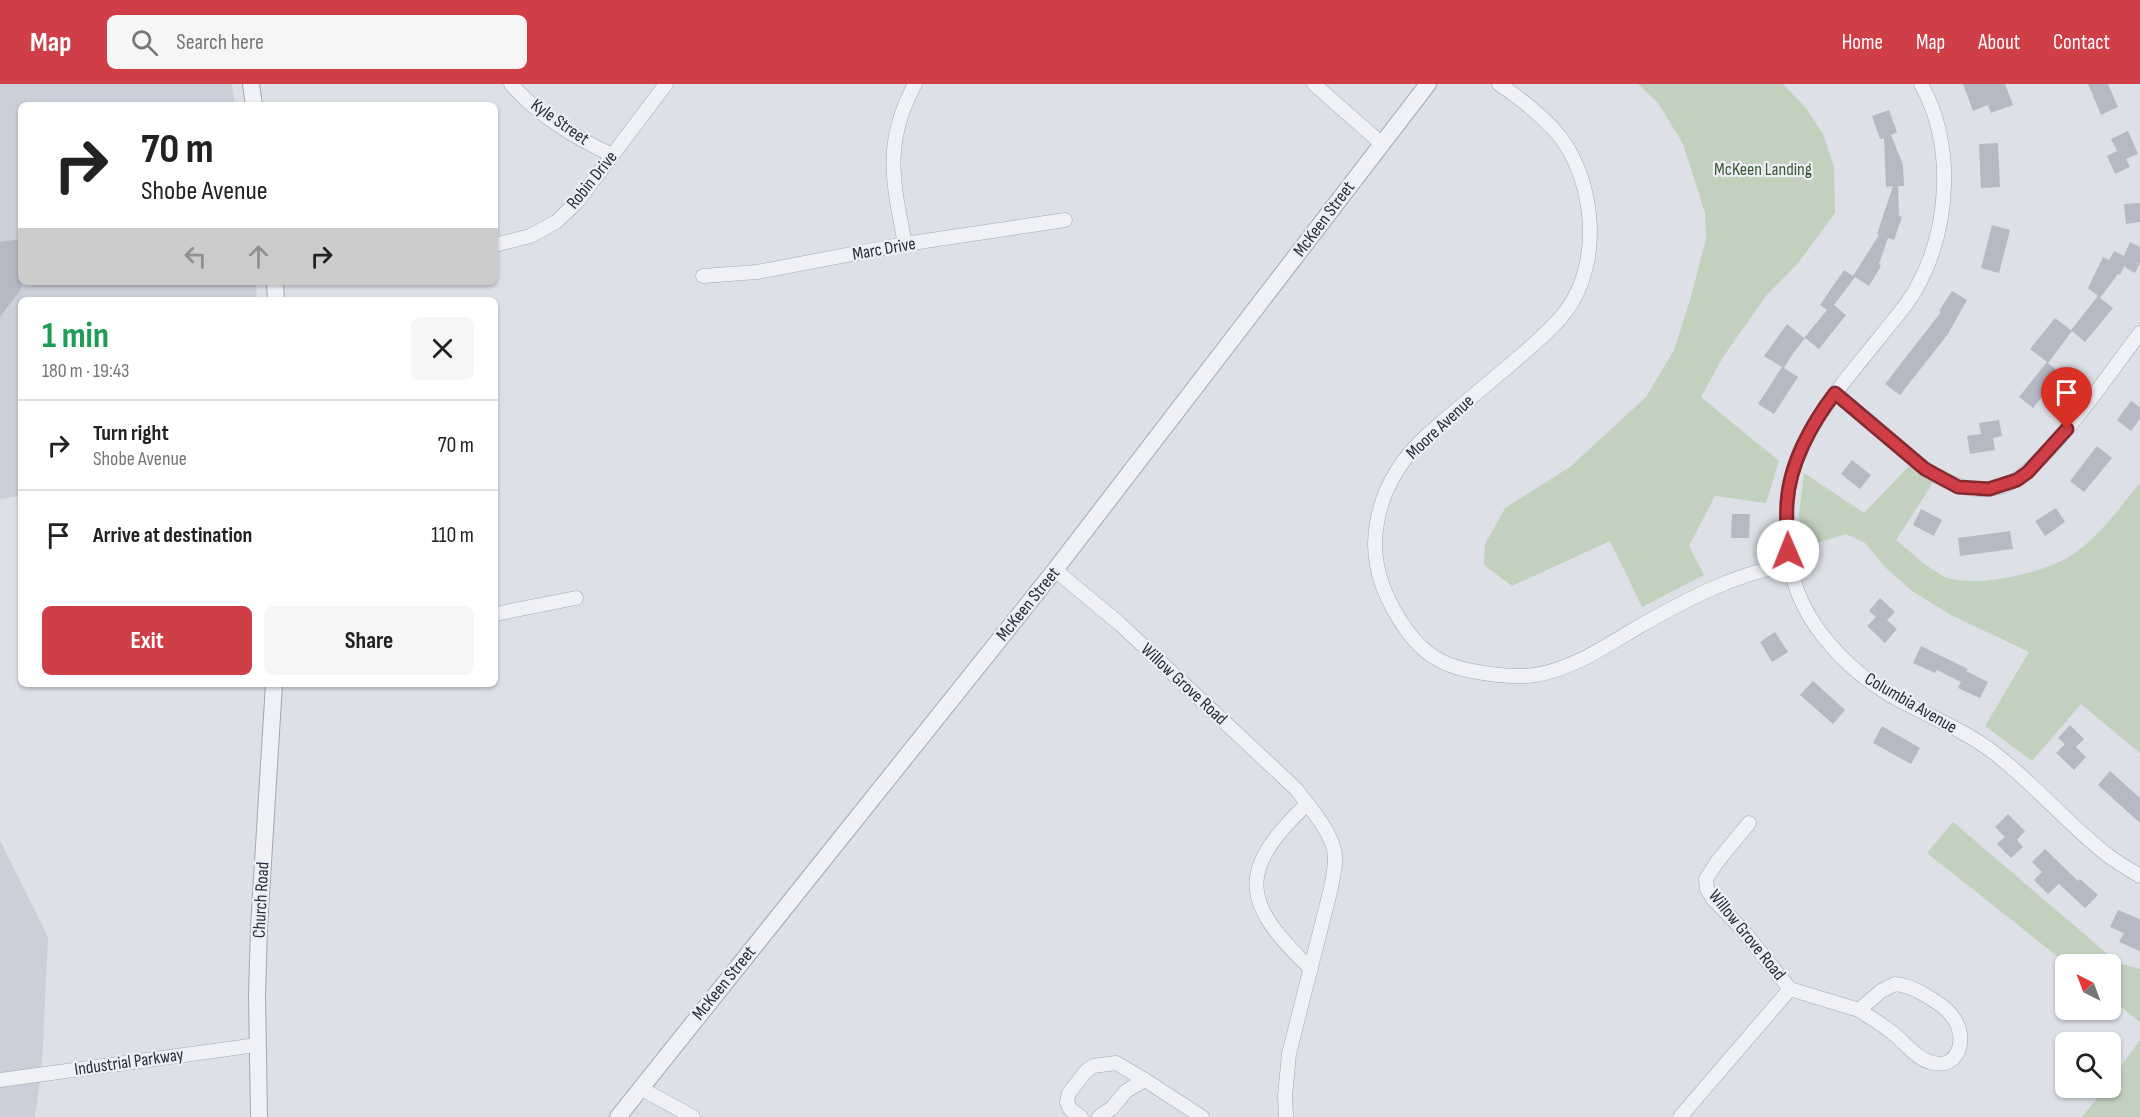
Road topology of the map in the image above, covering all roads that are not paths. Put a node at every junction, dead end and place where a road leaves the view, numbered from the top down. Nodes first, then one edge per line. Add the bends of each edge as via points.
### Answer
1 (251, 84) edge
2 (511, 84) edge
3 (666, 84) edge
4 (915, 84) edge
5 (1314, 84) edge
6 (1428, 84) edge
7 (1499, 84) edge
8 (1922, 84) edge
9 (254, 102) edge
10 (1382, 144) junction
11 (612, 155) junction
12 (1065, 220) dead end
13 (498, 244) edge
14 (905, 244) junction
15 (703, 276) dead end
16 (2140, 333) edge
17 (1835, 393) junction
18 (1788, 565) junction
19 (1055, 570) junction
20 (576, 598) dead end
21 (498, 613) edge
22 (274, 687) edge
23 (1307, 804) junction
24 (1749, 823) dead end
25 (2140, 876) edge
26 (1311, 969) junction
27 (1790, 989) junction
28 (1859, 1010) junction
29 (257, 1045) junction
30 (0, 1080) edge
31 (1145, 1080) junction
32 (640, 1088) junction
33 (259, 1117) edge
34 (618, 1117) edge
35 (693, 1117) edge
36 (1081, 1117) edge
37 (1099, 1117) edge
38 (1202, 1117) edge
39 (1286, 1117) edge
40 (1680, 1117) edge

1 - 9 street
2 - 11 street, Kyle Street via 557,125
3 - 11 street, Robin Drive
4 - 14 street via 898,120 893,150 893,183
5 - 10 street
6 - 10 street, McKeen Street
7 - 18 street, Moore Avenue via 1547,123 1571,153 1584,187 1588,255 1575,297 1557,321 1415,446 1396,471 1382,500 1376,532 1377,568 1391,606 1414,640 1451,667 1503,676 1537,675 1593,654 1724,584
8 - 17 street, Columbia Avenue via 1938,126 1944,162 1943,197 1930,259 1908,301
10 - 19 street, McKeen Street
11 - 13 street, Robin Drive via 577,202 556,222 530,236
12 - 14 street, Marc Drive
14 - 15 street, Marc Drive via 757,272
16 - 17 street via 2067,429 2028,472 1989,489 1958,487 1941,479
17 - 18 street, Columbia Avenue via 1804,443 1793,471 1786,502
18 - 25 street, Columbia Avenue via 1798,594 1816,626 1856,672 1990,750 2022,774 2109,856
19 - 23 street, Willow Grove Road via 1120,624 1296,789
19 - 32 street, McKeen Street
20 - 21 street
22 - 29 street, Church Road via 259,927
23 - 26 street, Willow Grove Road via 1327,833 1335,860
23 - 26 street via 1291,819 1262,860 1256,875 1256,893 1274,929
24 - 27 street, Willow Grove Road via 1706,879 1707,889
26 - 39 street, Willow Grove Road via 1289,1054
27 - 28 street, Willow Grove Road
27 - 40 street, Willow Grove Road
28 - 28 street, Willow Grove Road via 1888,987 1910,986 1949,1012 1960,1029 1959,1051 1948,1063 1932,1063
29 - 30 street, Industrial Parkway
29 - 33 street, Church Road
31 - 36 street via 1116,1063 1093,1066 1069,1093 1070,1109
31 - 37 street via 1126,1090
31 - 38 street
32 - 34 street, McKeen Street
32 - 35 street

